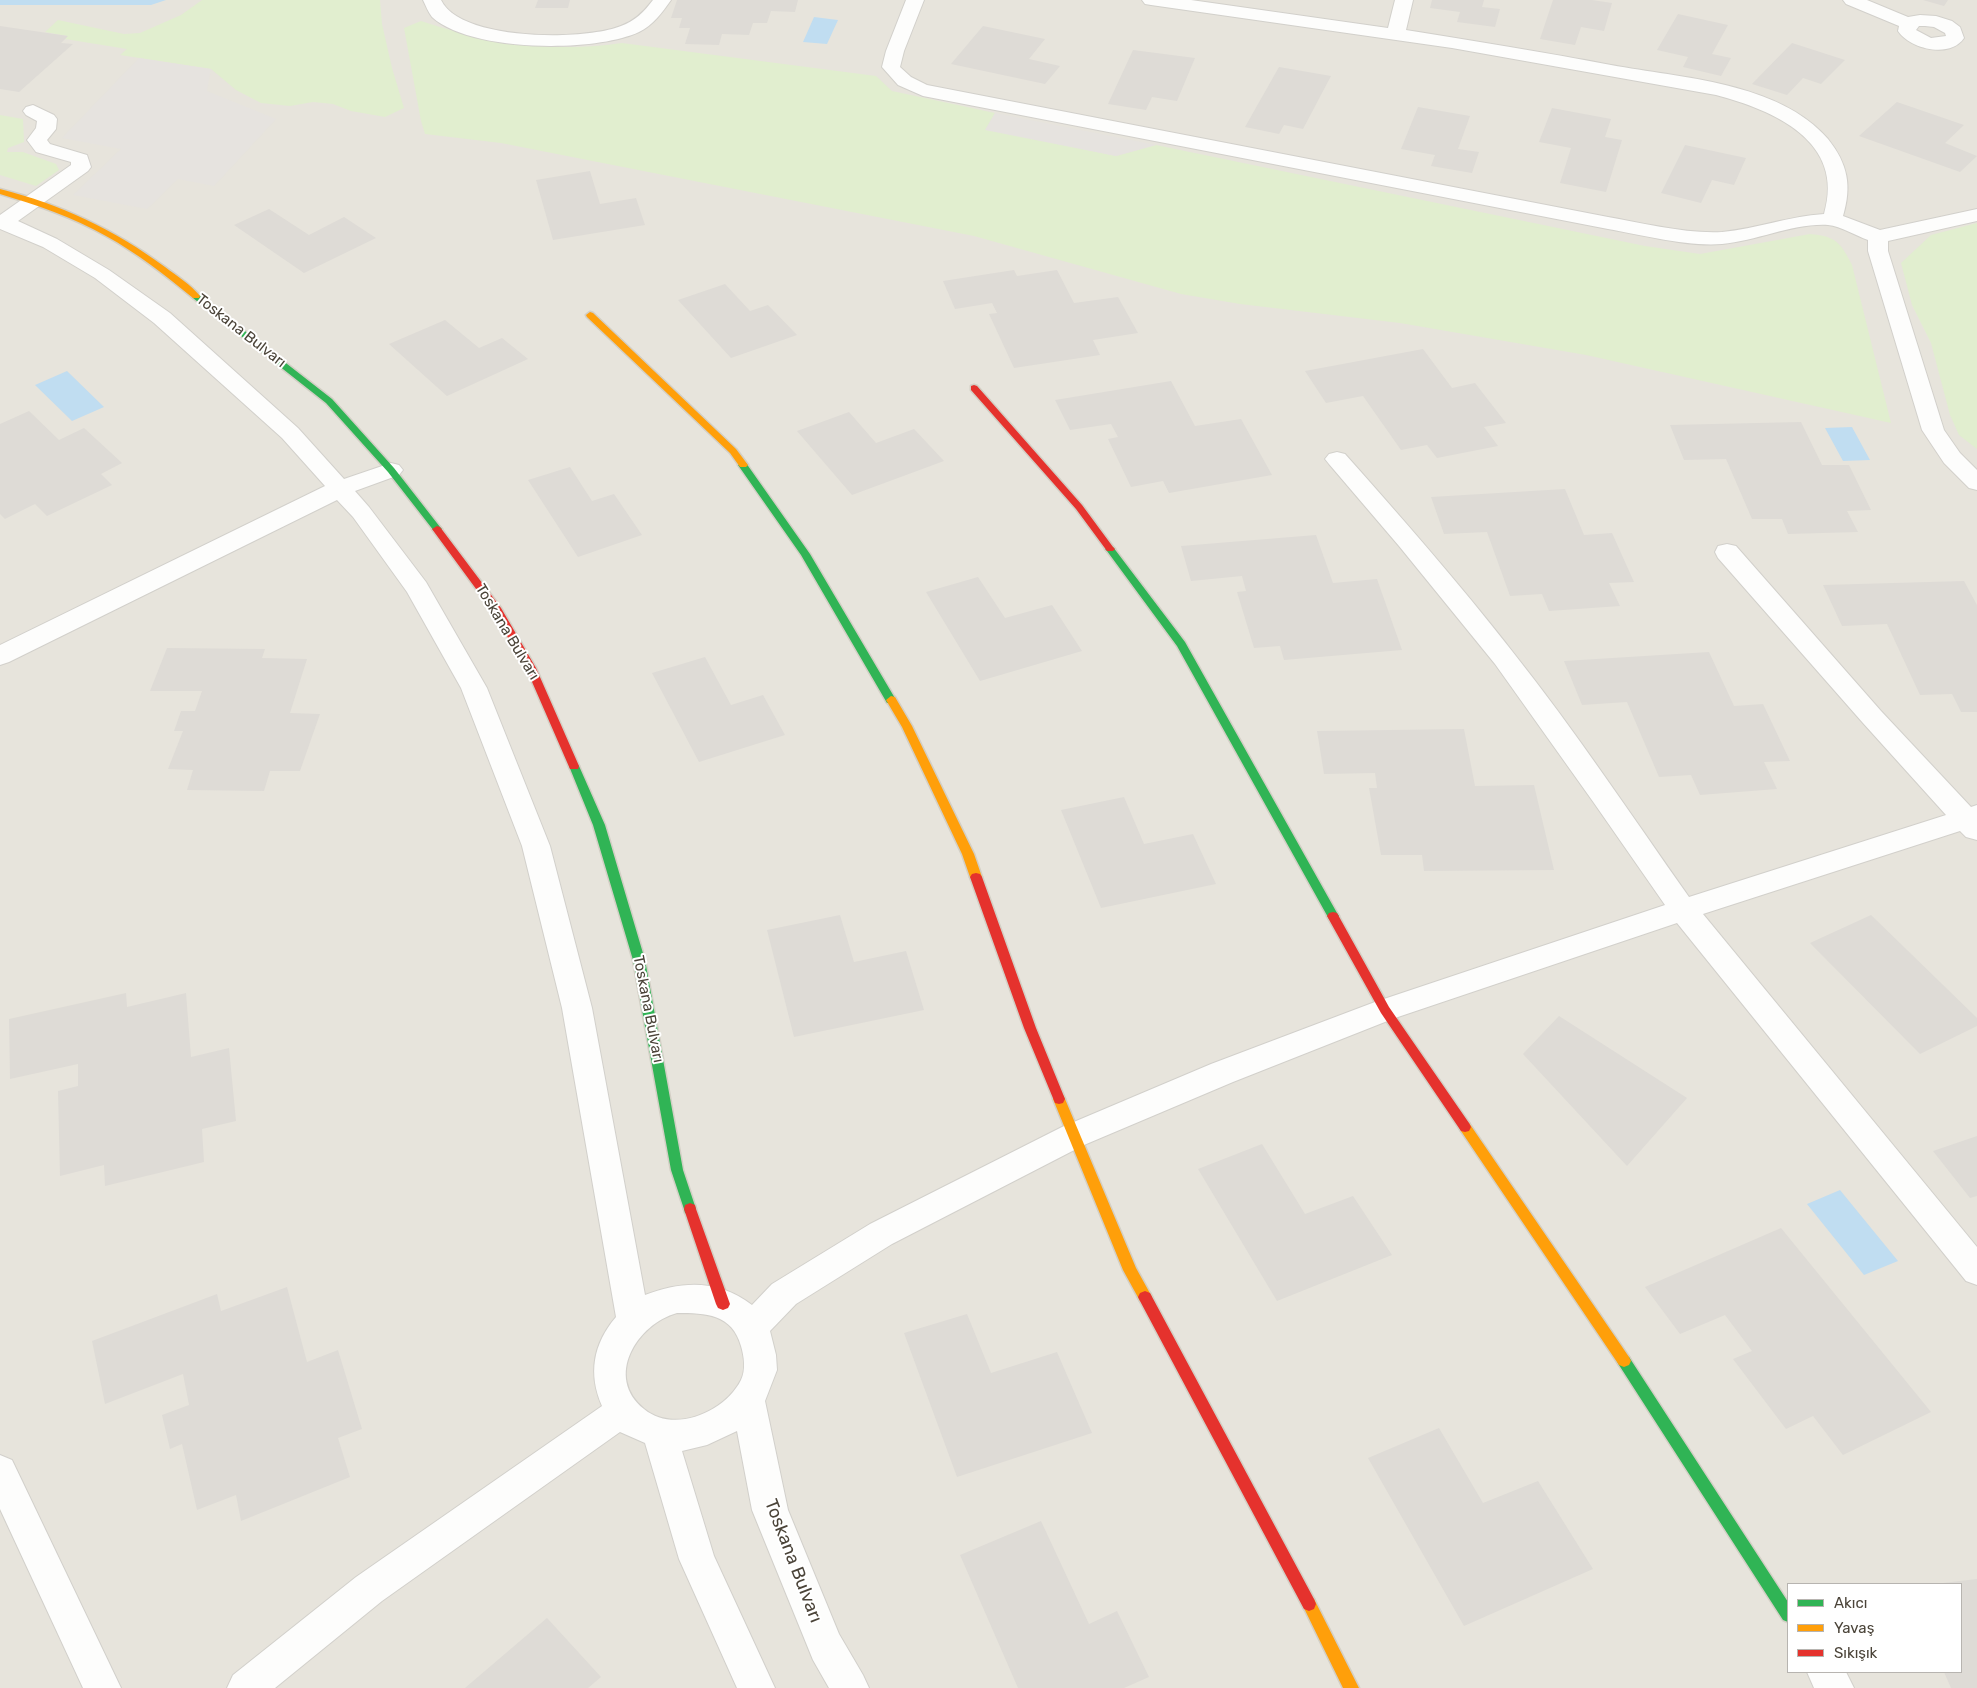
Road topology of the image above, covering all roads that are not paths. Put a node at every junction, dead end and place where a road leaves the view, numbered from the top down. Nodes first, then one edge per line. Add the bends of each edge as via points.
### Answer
1 (432, 0) edge
2 (662, 0) edge
3 (915, 0) edge
4 (1151, 0) edge
5 (1404, 0) edge
6 (1852, 0) edge
7 (1396, 33) junction
8 (1960, 43) dead end
9 (33, 111) dead end
10 (0, 190) edge
11 (34, 201) junction
12 (1977, 215) edge
13 (1832, 219) junction
14 (2, 221) edge
15 (1878, 237) junction
16 (590, 315) dead end
17 (974, 388) dead end
18 (1337, 458) dead end
19 (391, 470) junction
20 (1977, 483) edge
21 (341, 488) junction
22 (1727, 552) dead end
23 (0, 656) edge
24 (1973, 822) edge
25 (1683, 910) junction
26 (1385, 1010) junction
27 (1073, 1136) junction
28 (1977, 1271) edge
29 (723, 1304) junction
30 (633, 1321) junction
31 (752, 1327) junction
32 (748, 1399) junction
33 (622, 1411) junction
34 (659, 1433) junction
35 (0, 1471) edge
36 (1787, 1613) edge
37 (1826, 1673) edge
38 (102, 1688) edge
39 (246, 1688) edge
40 (756, 1688) edge
41 (850, 1688) edge
42 (1351, 1688) edge
43 (1835, 1688) edge

1 - 2 street via 438,13 484,33 548,40 589,40 624,32 650,18
3 - 13 street via 891,67 899,79 920,89 1689,236 1721,238 1805,221
4 - 7 street
5 - 7 street
6 - 8 street via 1909,24 1907,31 1916,39 1940,44
7 - 13 street via 1717,90 1773,108 1797,121 1820,141 1832,160 1839,180
9 - 11 street via 47,119 46,129 37,140 43,148 80,158 81,167
10 - 11 street, Toskana Bulvarı
11 - 14 street
11 - 19 street, Toskana Bulvarı via 107,233 160,267 329,401
12 - 15 street
13 - 15 street
14 - 21 street via 50,243 102,274 162,318 290,433
15 - 20 street via 1878,251 1933,430 1952,458
16 - 27 street via 733,452 806,554 908,726 968,854 1030,1028
17 - 26 street via 1079,507 1181,644
18 - 25 street via 1504,658
19 - 21 street
19 - 29 street, Toskana Bulvarı via 497,610 531,668 599,826 640,960 678,1170
21 - 23 street
21 - 30 street via 417,588 474,688 536,846 577,1008
22 - 24 street
24 - 25 street
25 - 26 street
25 - 28 street
26 - 27 street via 1222,1073
26 - 36 street via 1616,1346
27 - 31 street via 881,1234 784,1294
27 - 42 street via 1130,1270
29 - 30 street via 701,1299 676,1299 654,1306
29 - 31 street
30 - 33 street via 617,1340 610,1362 610,1386
31 - 32 street via 760,1356 759,1378
32 - 34 street via 731,1417 708,1429 684,1435
32 - 41 street, Toskana Bulvarı via 770,1510 826,1647
33 - 34 street via 636,1423
33 - 39 street via 369,1589
34 - 40 street via 697,1558
35 - 38 street
37 - 43 street

